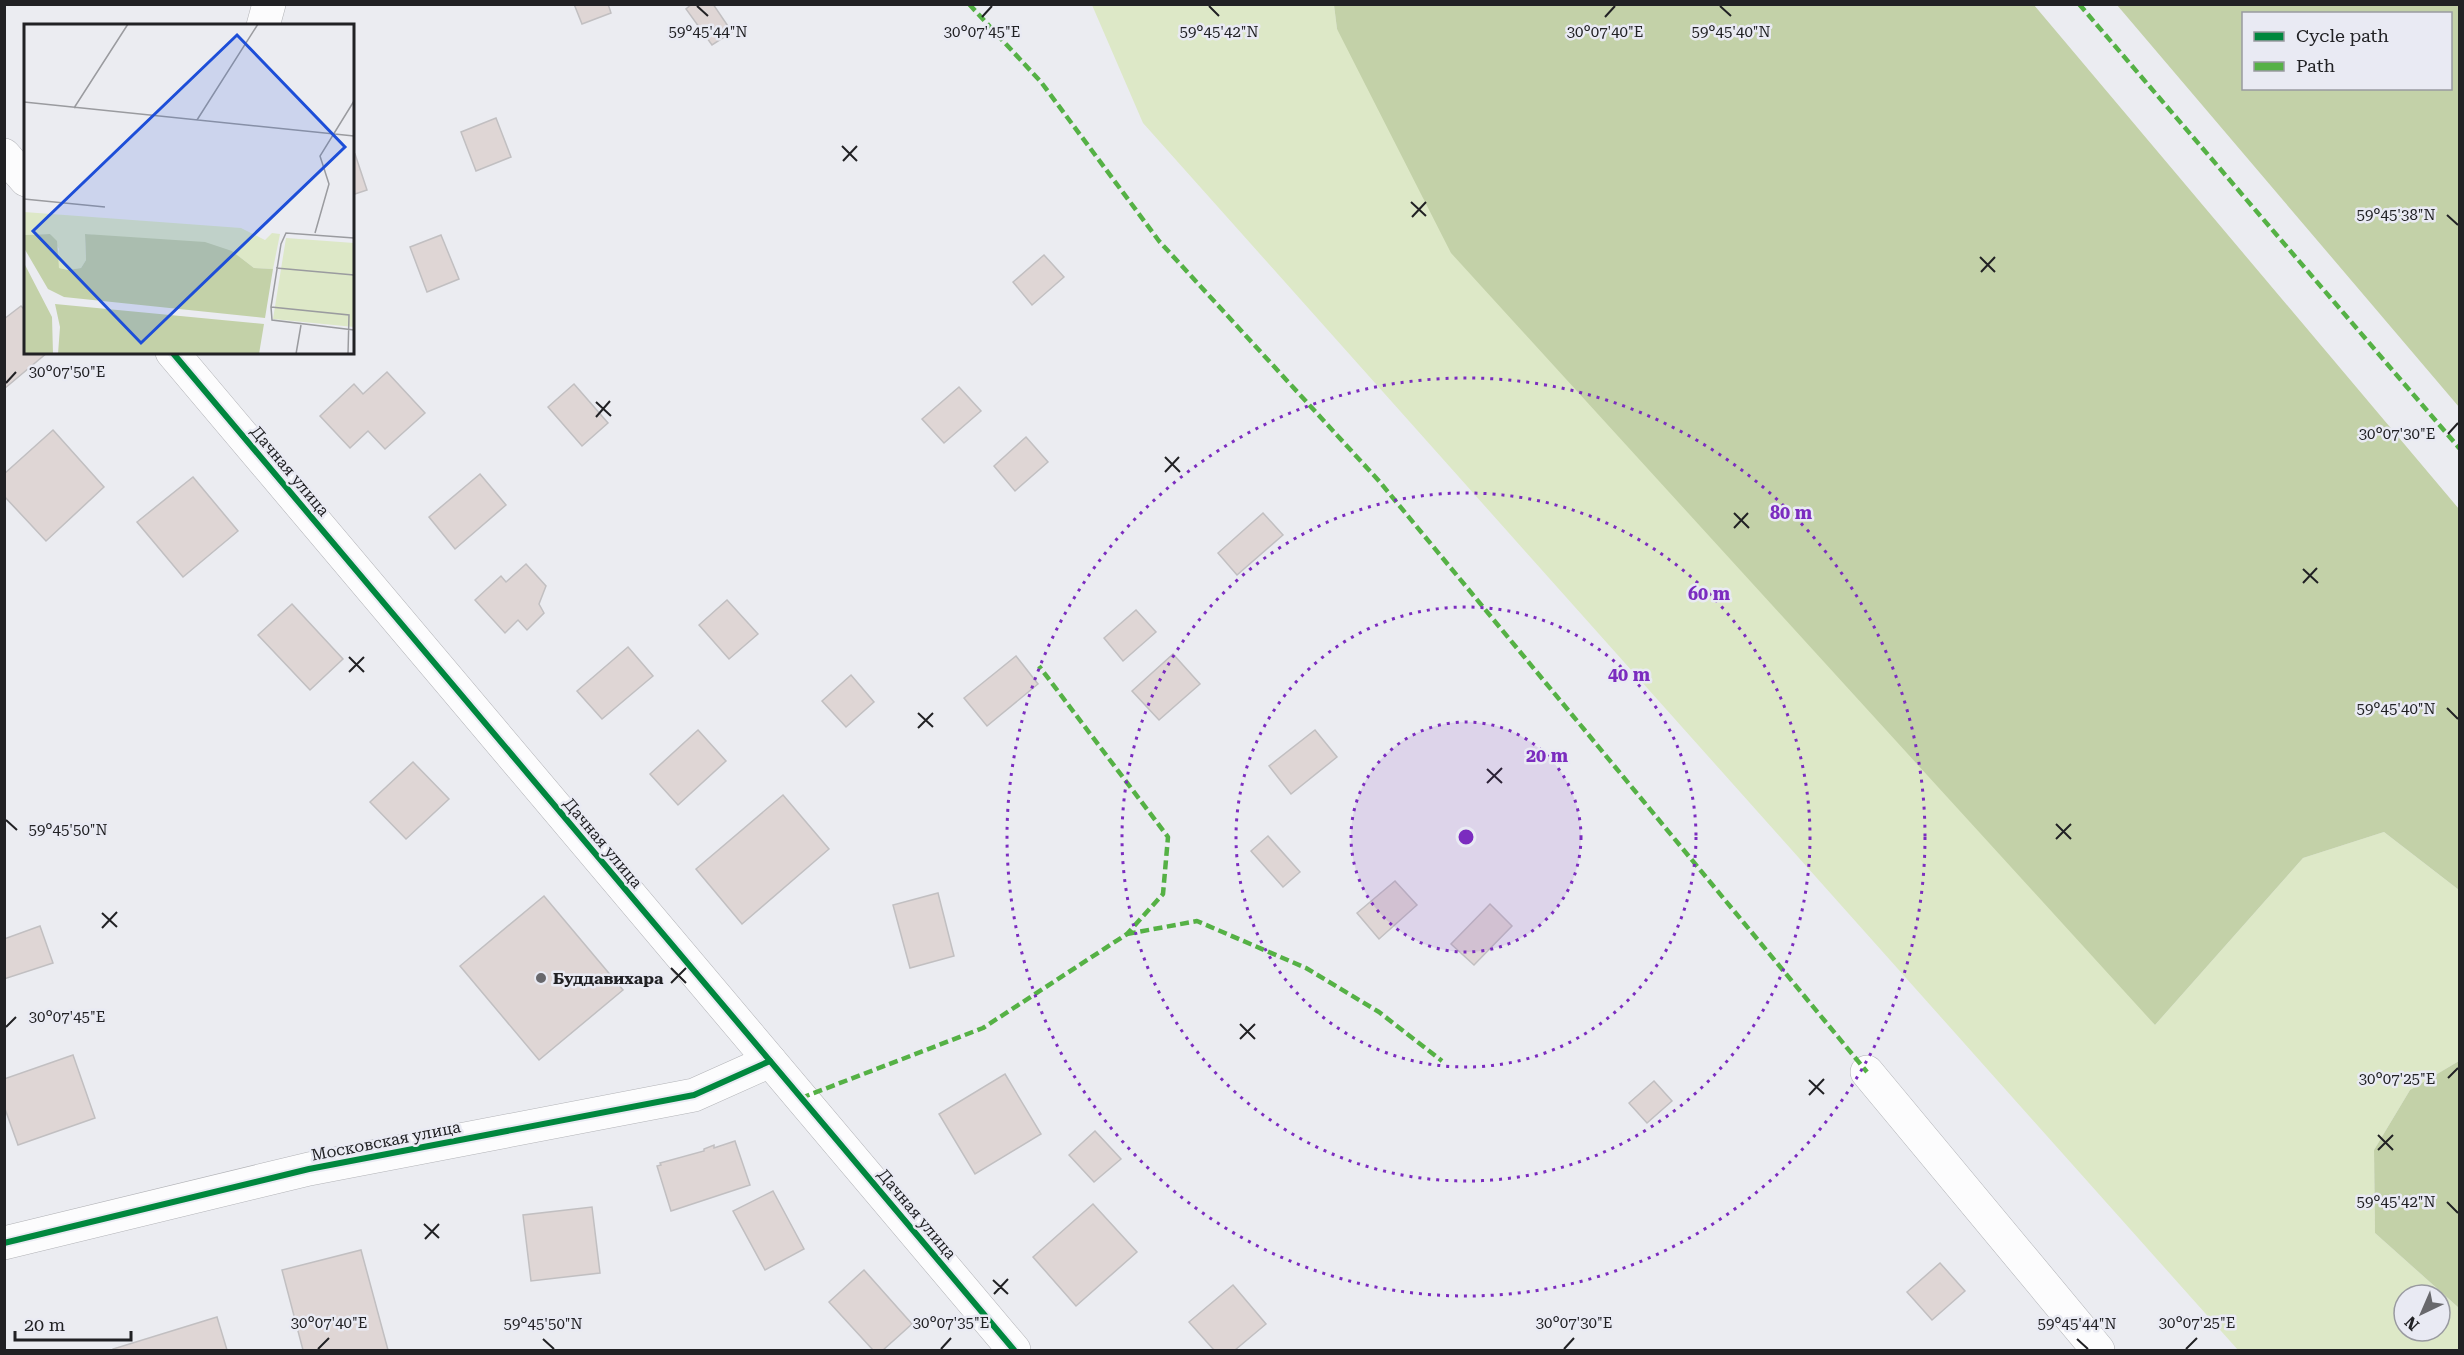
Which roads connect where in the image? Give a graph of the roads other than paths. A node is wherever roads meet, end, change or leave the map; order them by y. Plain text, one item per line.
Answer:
1 (269, 4) edge
2 (264, 24) edge
3 (24, 148) edge
4 (4, 154) edge
5 (24, 178) edge
6 (173, 354) edge
7 (770, 1060) junction
8 (1867, 1072) dead end
9 (4, 1243) edge
10 (1014, 1350) edge
11 (2098, 1350) edge

1 - 2 street
3 - 4 street
4 - 5 street
6 - 7 street, Дачная улица
7 - 9 street, Московская улица
7 - 10 street, Дачная улица
8 - 11 street

